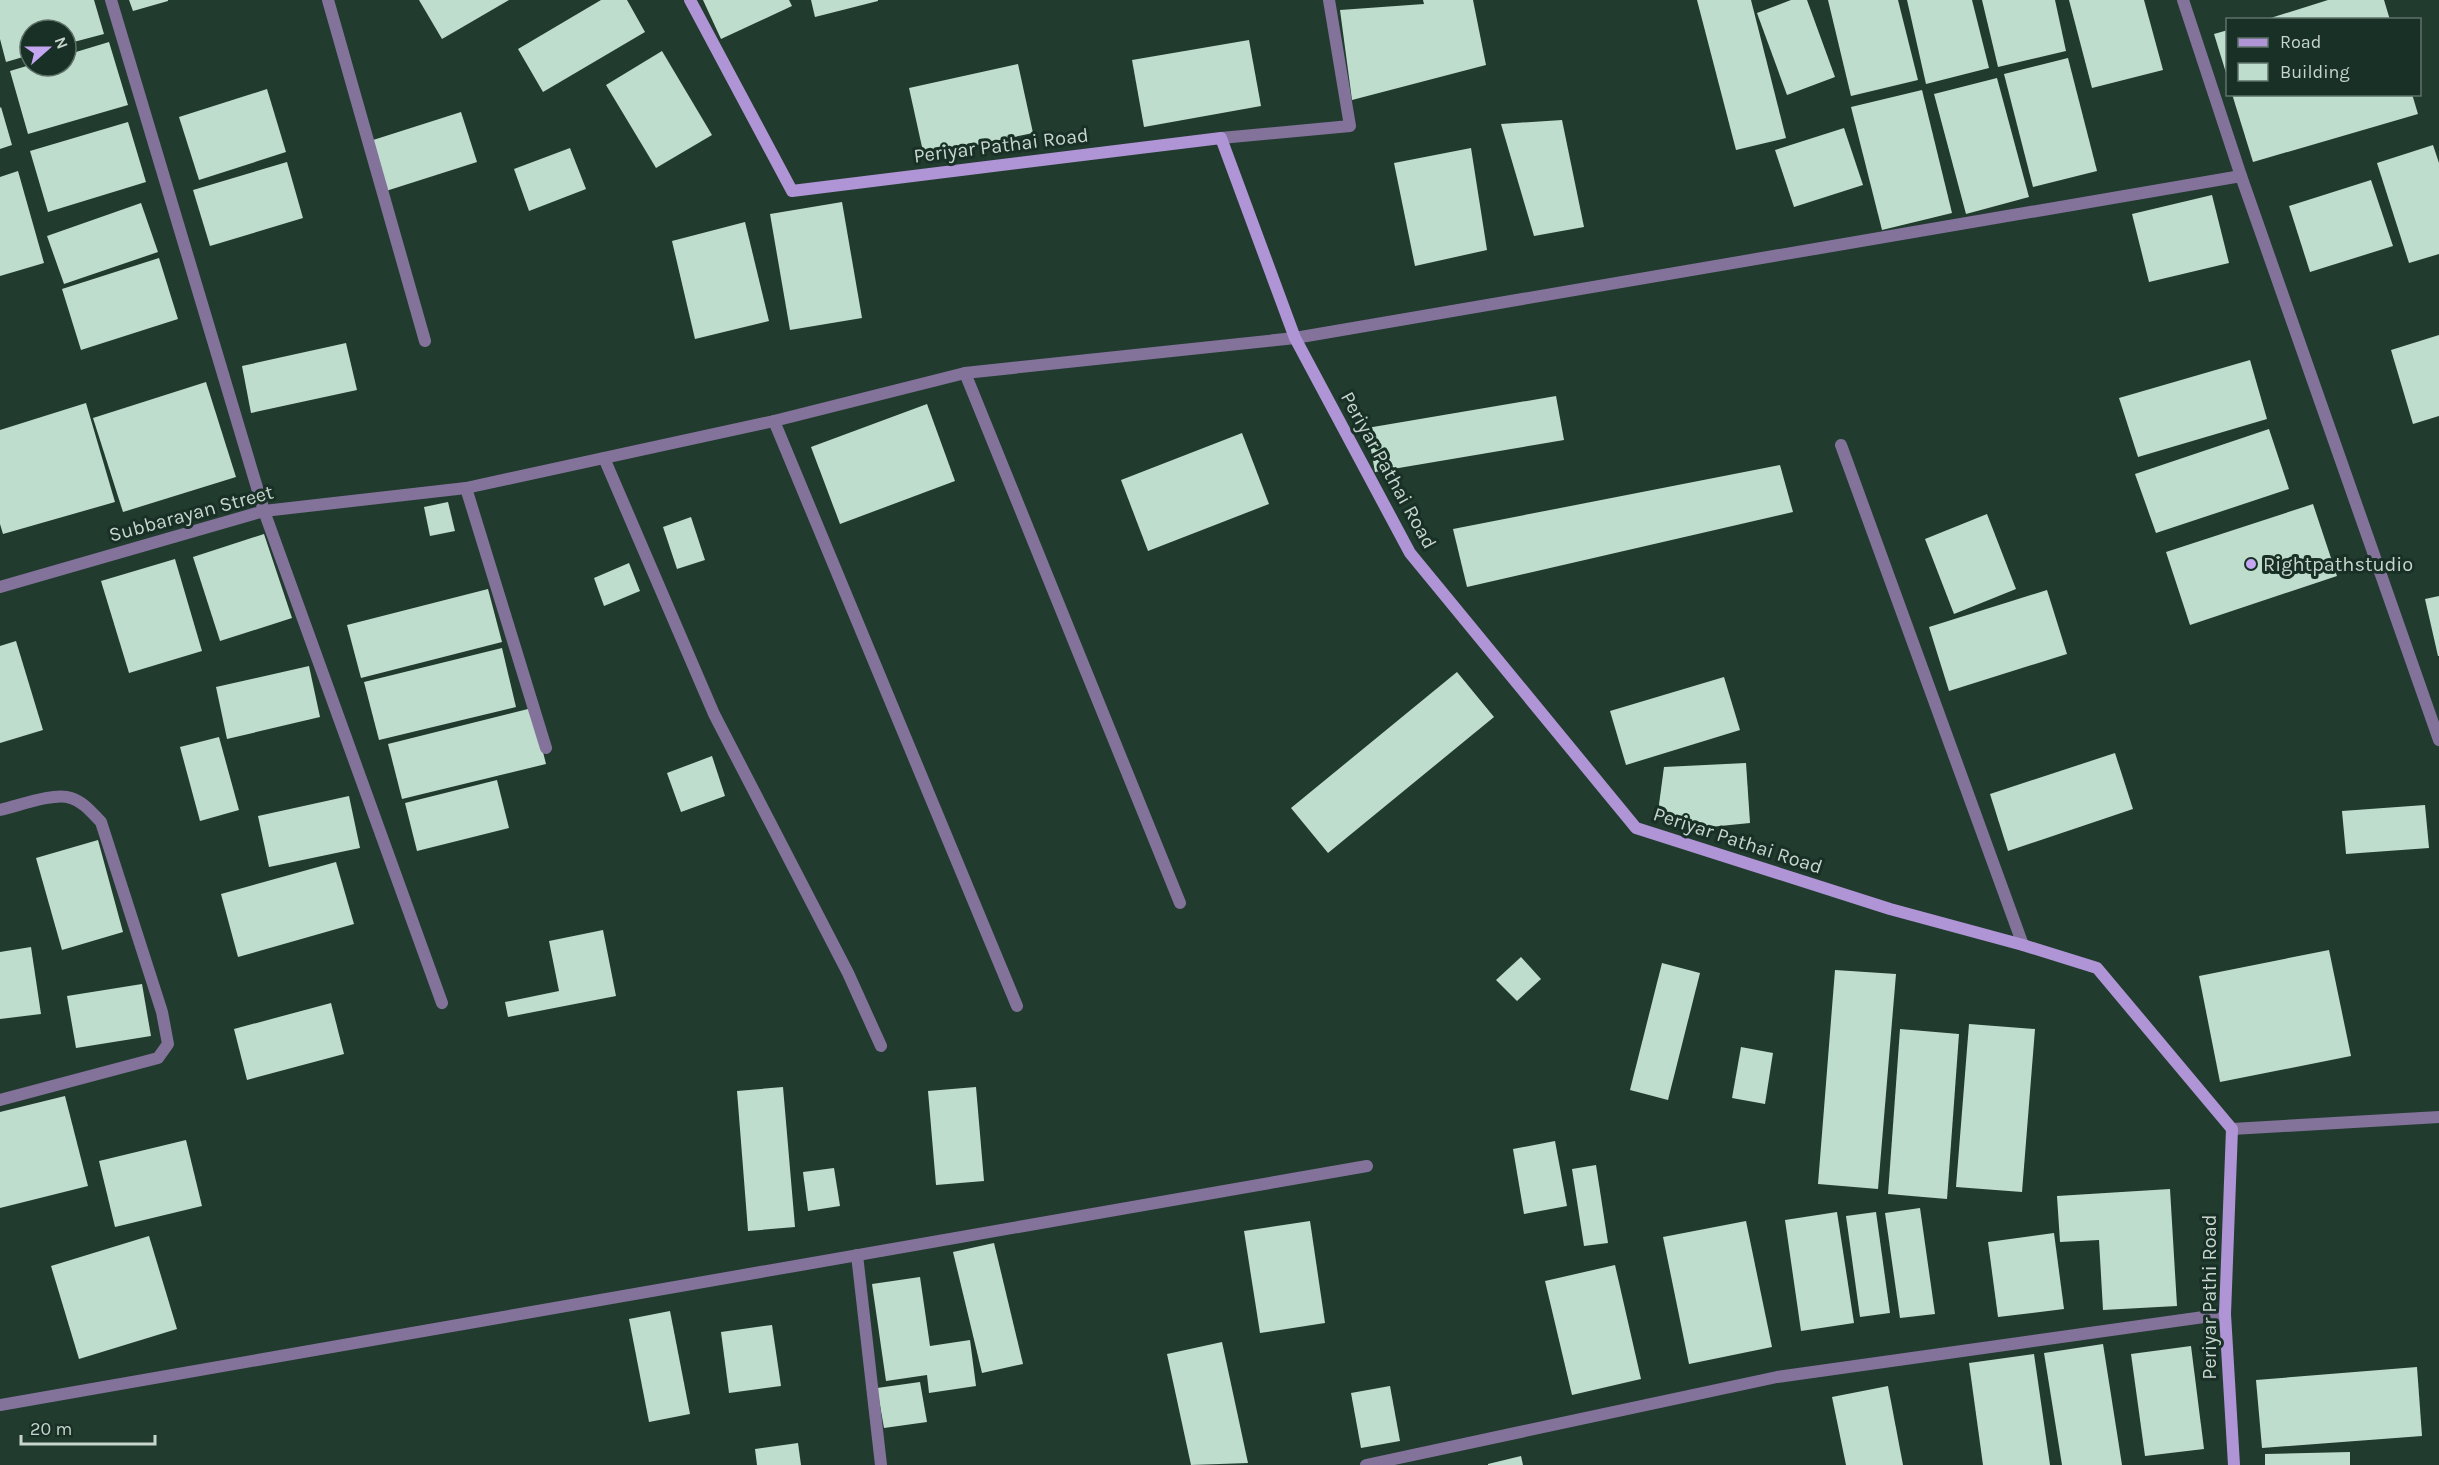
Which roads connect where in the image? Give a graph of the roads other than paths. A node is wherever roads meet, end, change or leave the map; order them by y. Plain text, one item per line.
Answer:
1 (111, 0) edge
2 (328, 0) edge
3 (690, 0) edge
4 (1329, 0) edge
5 (2183, 0) edge
6 (1221, 138) junction
7 (2241, 176) junction
8 (1295, 338) junction
9 (425, 341) dead end
10 (965, 373) junction
11 (774, 422) junction
12 (1841, 445) dead end
13 (604, 458) junction
14 (466, 489) junction
15 (264, 511) junction
16 (0, 587) edge
17 (2439, 740) edge
18 (546, 748) dead end
19 (0, 810) edge
20 (1180, 903) dead end
21 (2023, 945) junction
22 (442, 1003) dead end
23 (1017, 1006) dead end
24 (881, 1046) dead end
25 (0, 1100) edge
26 (2439, 1117) edge
27 (2232, 1129) junction
28 (1366, 1166) dead end
29 (857, 1255) junction
30 (2225, 1314) junction
31 (0, 1405) edge
32 (881, 1465) edge
33 (1366, 1465) edge
34 (2234, 1465) edge

1 - 15 street
2 - 9 street
3 - 6 street, Periyar Pathai Road
4 - 6 street
5 - 7 street
6 - 8 street, Periyar Pathai Road
7 - 8 street, Subbarayan Street
7 - 17 street
8 - 10 street, Subbarayan Street
8 - 21 street, Periyar Pathai Road
10 - 11 street, Subbarayan Street
10 - 20 street
11 - 13 street, Subbarayan Street
11 - 23 street
12 - 21 street
13 - 14 street, Subbarayan Street
13 - 24 street
14 - 15 street, Subbarayan Street
14 - 18 street
15 - 16 street, Subbarayan Street
15 - 22 street
19 - 25 street
21 - 27 street, Periyar Pathai Road
26 - 27 street
27 - 30 street, Periyar Pathi Road
28 - 29 street
29 - 31 street
29 - 32 street
30 - 33 street
30 - 34 street, Periyar Pathi Road

